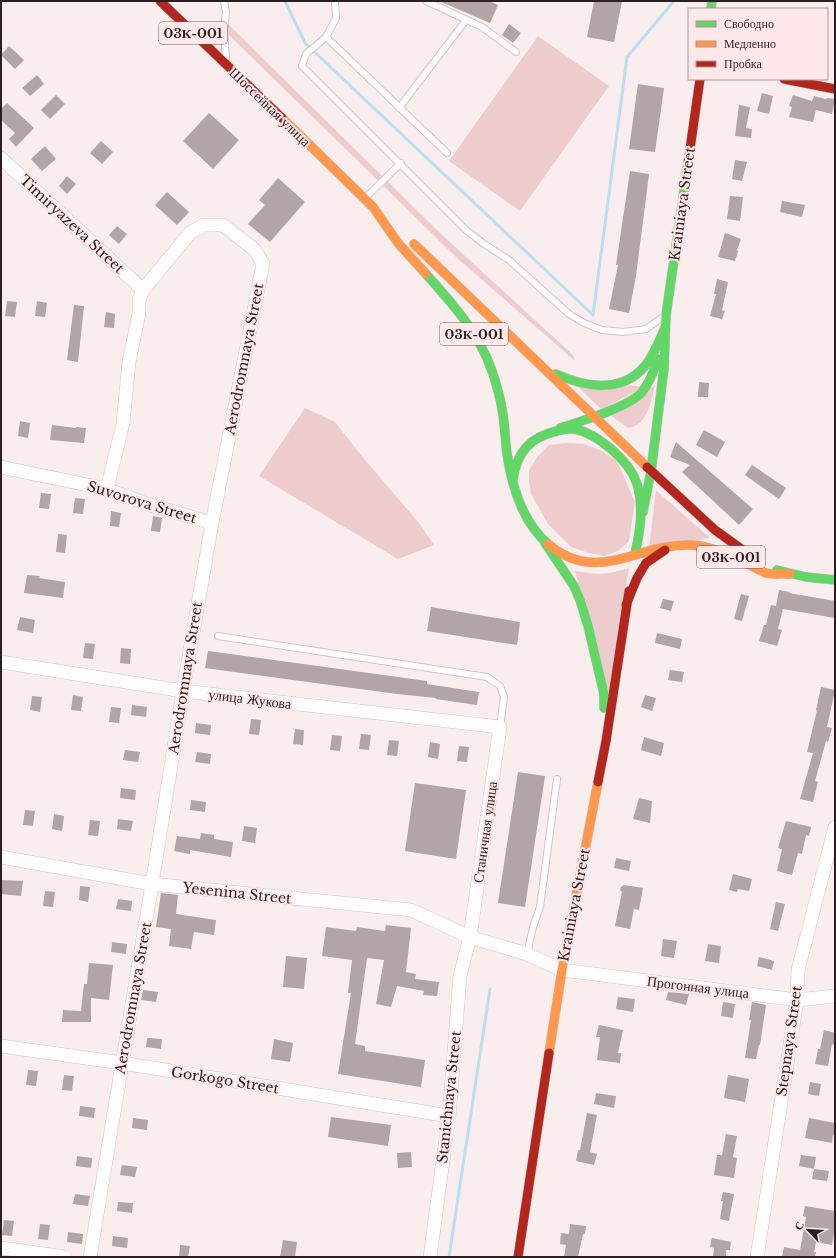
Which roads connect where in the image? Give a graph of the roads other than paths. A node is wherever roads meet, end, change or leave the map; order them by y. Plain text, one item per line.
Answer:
1 (160, 1) edge
2 (224, 1) edge
3 (335, 1) edge
4 (426, 1) edge
5 (466, 20) junction
6 (326, 37) junction
7 (516, 52) dead end
8 (226, 65) junction
9 (700, 80) edge
10 (789, 80) edge
11 (835, 89) edge
12 (399, 108) junction
13 (447, 153) dead end
14 (1, 158) edge
15 (401, 164) junction
16 (365, 199) junction
17 (379, 214) junction
18 (143, 290) junction
19 (666, 315) junction
20 (665, 328) junction
21 (546, 369) junction
22 (595, 417) junction
23 (544, 433) junction
24 (600, 441) junction
25 (630, 451) junction
26 (1, 467) edge
27 (651, 471) junction
28 (512, 481) junction
29 (107, 489) junction
30 (212, 523) junction
31 (640, 533) junction
32 (543, 540) junction
33 (670, 547) junction
34 (634, 562) junction
35 (790, 574) junction
36 (835, 580) edge
37 (626, 605) junction
38 (218, 636) dead end
39 (1, 662) edge
40 (183, 691) junction
41 (500, 727) junction
42 (606, 741) junction
43 (557, 779) dead end
44 (835, 827) edge
45 (1, 857) edge
46 (152, 884) junction
47 (470, 937) junction
48 (527, 954) junction
49 (562, 970) junction
50 (835, 996) edge
51 (797, 1000) junction
52 (1, 1046) edge
53 (122, 1063) junction
54 (448, 1116) junction
55 (1, 1248) edge
56 (65, 1257) edge
57 (90, 1257) edge
58 (430, 1257) edge
59 (518, 1257) edge
60 (757, 1257) edge

1 - 8 main road, Шоссейная улица / 03К-001
2 - 8 lane
3 - 6 lane
4 - 5 lane
5 - 7 lane
5 - 12 lane
6 - 12 lane
6 - 15 lane
8 - 16 main road, Шоссейная улица / 03К-001
9 - 19 main road, Krainiaya Street
10 - 11 main road
12 - 13 lane
14 - 18 street, Timiryazeva Street
15 - 16 lane
15 - 19 lane
16 - 17 main road, Шоссейная улица / 03К-001
17 - 21 main road, 03К-001
17 - 28 main road, 03К-001
18 - 29 street
18 - 30 street, Aerodromnaya Street
19 - 20 main road, Krainiaya Street
20 - 21 main road, 03К-001
20 - 22 main road, 03К-001
20 - 27 main road, 03К-001
21 - 22 main road, 03К-001
22 - 23 main road, 03К-001
22 - 25 main road, 03К-001
23 - 24 main road
23 - 28 main road, 03К-001
24 - 25 main road
24 - 31 main road
25 - 27 main road, 03К-001
26 - 29 street, Suvorova Street
27 - 31 main road, 03К-001
27 - 35 main road, 03К-001
28 - 32 main road, 03К-001
29 - 30 street, Suvorova Street
30 - 40 street, Aerodromnaya Street
31 - 34 main road, 03К-001
32 - 34 main road, 03К-001
32 - 42 main road, 03К-001
33 - 34 main road, 03К-001
33 - 35 main road, 03К-001
33 - 37 main road, 03К-001
34 - 37 main road, Krainiaya Street / 03К-001
35 - 36 main road, 03К-001
37 - 42 main road, Krainiaya Street / 03К-001
38 - 41 lane
39 - 40 street, улица Жукова
40 - 41 street, улица Жукова
40 - 46 street, Aerodromnaya Street
41 - 47 street, Станичная улица
42 - 49 main road, Krainiaya Street
43 - 48 lane
44 - 51 street, Stepnaya Street
45 - 46 street, Yesenina Street
46 - 47 street, Yesenina Street
46 - 53 street, Aerodromnaya Street
47 - 48 street, Yesenina Street
47 - 54 street, Stanichnaya Street
48 - 49 street, Прогонная улица
49 - 51 street, Прогонная улица
49 - 59 main road, Krainiaya Street
50 - 51 street, Прогонная улица
51 - 60 street, Stepnaya Street
52 - 53 street, Gorkogo Street
53 - 54 street, Gorkogo Street
53 - 57 street, Aerodromnaya Street
54 - 58 street, Stanichnaya Street
55 - 56 street

